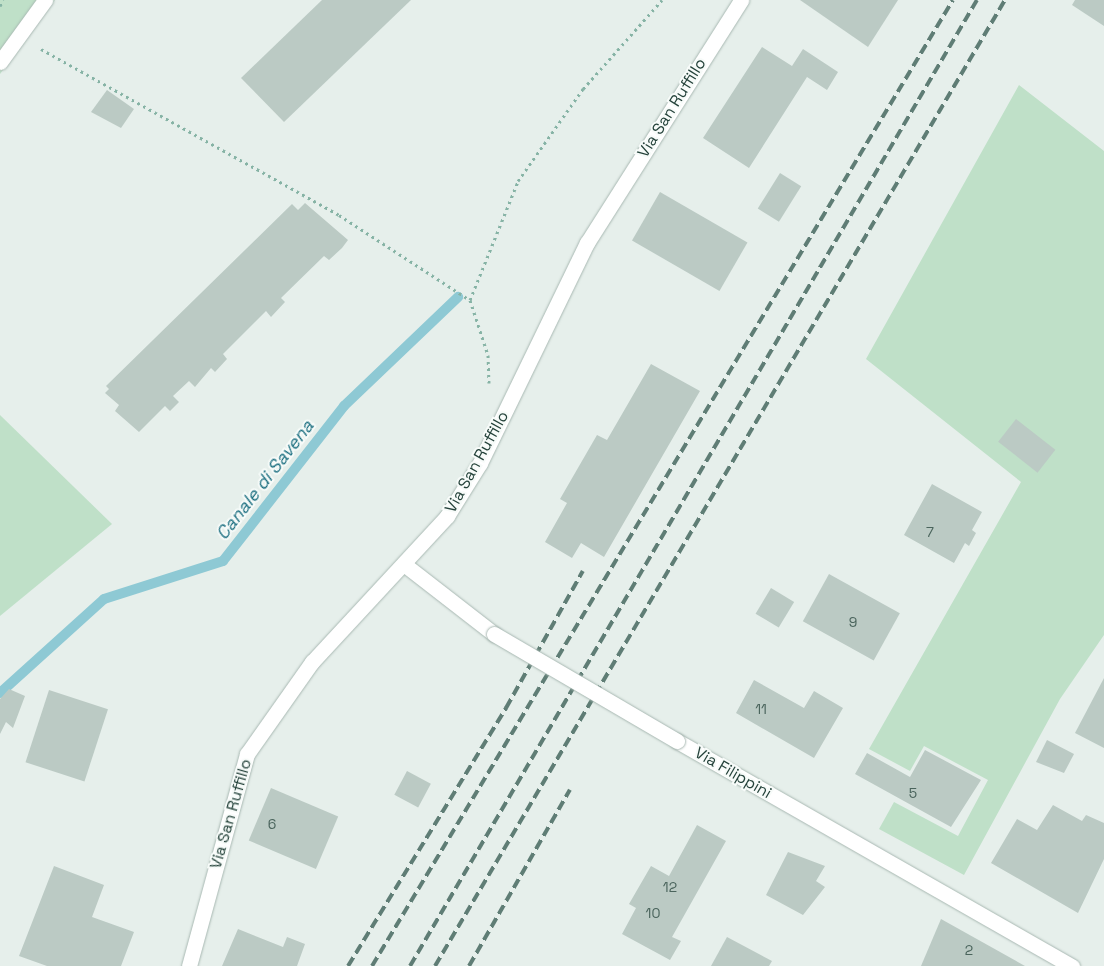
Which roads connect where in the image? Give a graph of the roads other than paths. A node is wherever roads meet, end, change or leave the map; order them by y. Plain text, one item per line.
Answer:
1 (45, 0) edge
2 (741, 0) edge
3 (0, 62) edge
4 (405, 565) junction
5 (189, 966) edge
6 (1072, 966) edge

1 - 3 street
2 - 4 street, Via San Ruffillo
4 - 5 street, Via San Ruffillo
4 - 6 street, Via Filippini, bridge

